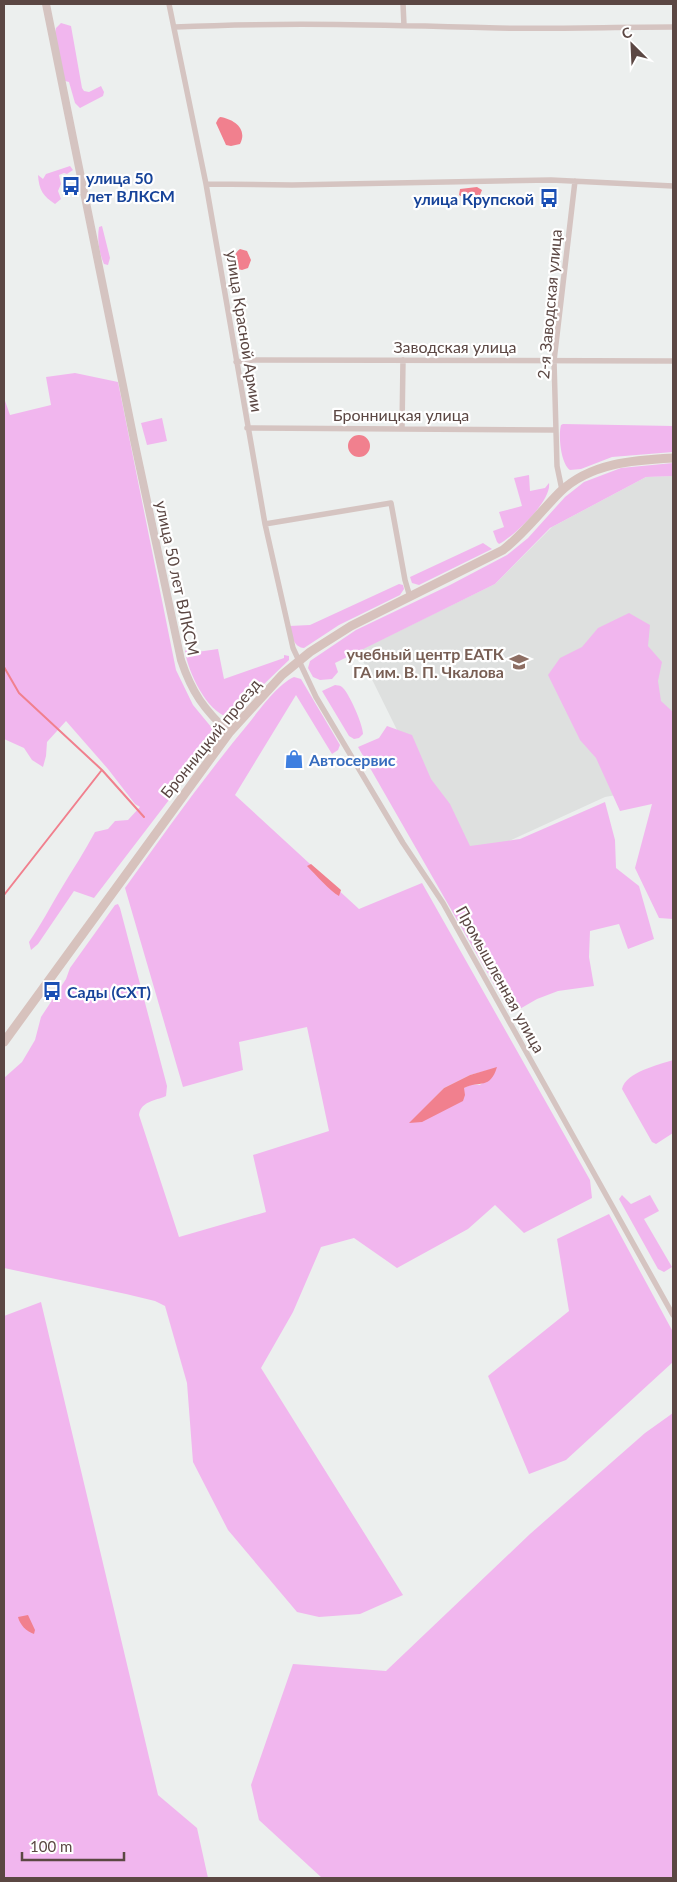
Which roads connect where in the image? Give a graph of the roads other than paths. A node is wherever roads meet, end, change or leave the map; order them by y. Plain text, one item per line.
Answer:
1 (46, 4) edge
2 (169, 4) edge
3 (403, 4) edge
4 (404, 25) junction
5 (175, 27) junction
6 (673, 27) edge
7 (575, 181) junction
8 (206, 184) junction
9 (673, 186) edge
10 (403, 360) junction
11 (554, 361) junction
12 (673, 361) edge
13 (236, 362) junction
14 (247, 428) junction
15 (402, 428) junction
16 (555, 430) junction
17 (673, 458) edge
18 (562, 490) junction
19 (264, 524) junction
20 (410, 597) junction
21 (299, 661) junction
22 (229, 733) junction
23 (4, 1042) edge
24 (673, 1315) edge

1 - 22 street, улица 50 лет ВЛКСМ
2 - 5 street, улица Красной Армии
3 - 4 street
4 - 5 street
4 - 6 street
5 - 8 street, улица Красной Армии
7 - 8 street
7 - 9 street
7 - 11 street, 2-я Заводская улица
8 - 13 street, улица Красной Армии
10 - 11 street, Заводская улица
10 - 13 street, Заводская улица
10 - 15 street
11 - 12 street, Заводская улица
11 - 16 street, 2-я Заводская улица
13 - 14 street, улица Красной Армии
14 - 15 street, Бронницкая улица
14 - 19 street, улица Красной Армии
15 - 16 street, Бронницкая улица
16 - 18 street, 2-я Заводская улица
17 - 18 main road
18 - 20 main road, Бронницкий проезд
19 - 20 street
19 - 21 street, улица Красной Армии
20 - 21 main road, Бронницкий проезд
21 - 22 main road, Бронницкий проезд
21 - 24 street, Промышленная улица
22 - 23 main road, Бронницкий проезд

